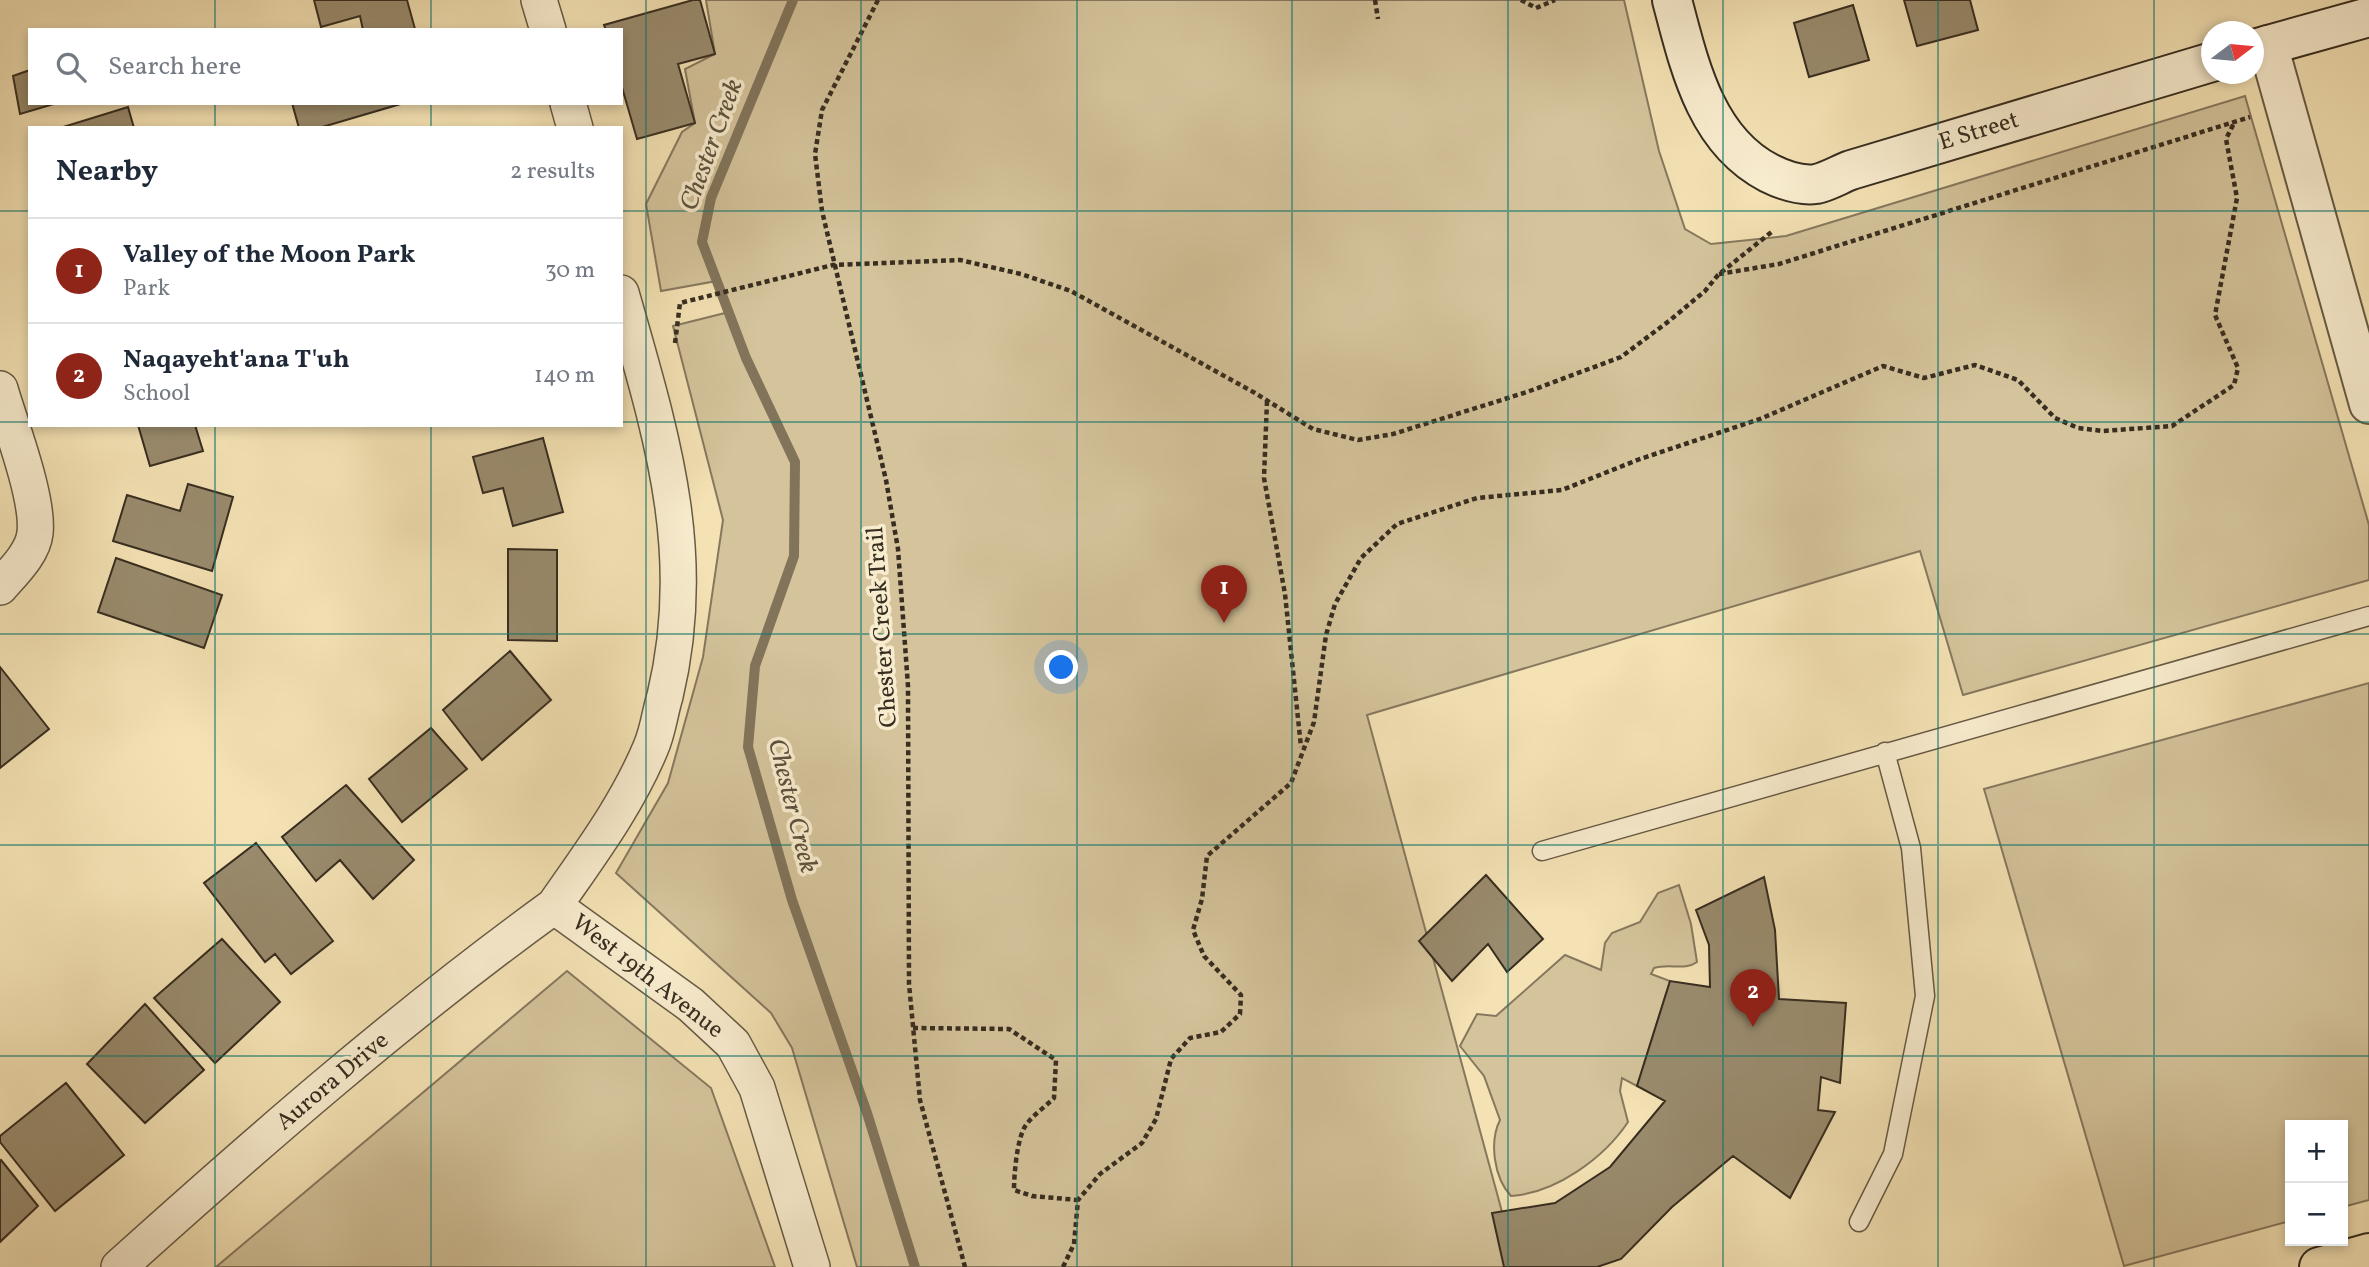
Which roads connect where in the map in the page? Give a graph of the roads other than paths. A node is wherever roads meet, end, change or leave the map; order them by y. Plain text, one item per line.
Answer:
1 (539, 0) edge
2 (1672, 0) edge
3 (2369, 17) edge
4 (547, 28) edge
5 (2264, 46) edge
6 (2264, 54) edge
7 (2201, 65) edge
8 (569, 105) edge
9 (574, 126) edge
10 (623, 300) edge
11 (0, 390) edge
12 (2369, 404) edge
13 (0, 587) edge
14 (2369, 616) edge
15 (1885, 751) junction
16 (1542, 851) dead end
17 (554, 906) junction
18 (1859, 1222) dead end
19 (2369, 1253) edge
20 (119, 1267) edge
21 (811, 1267) edge
22 (2319, 1267) edge

1 - 4 street
2 - 7 main road, E Street
3 - 5 main road
6 - 12 main road
8 - 9 street
10 - 17 street, West 19th Avenue
11 - 13 street
14 - 15 lane
15 - 16 lane
15 - 18 lane
17 - 20 street, Aurora Drive
17 - 21 street, West 19th Avenue
19 - 22 main road

